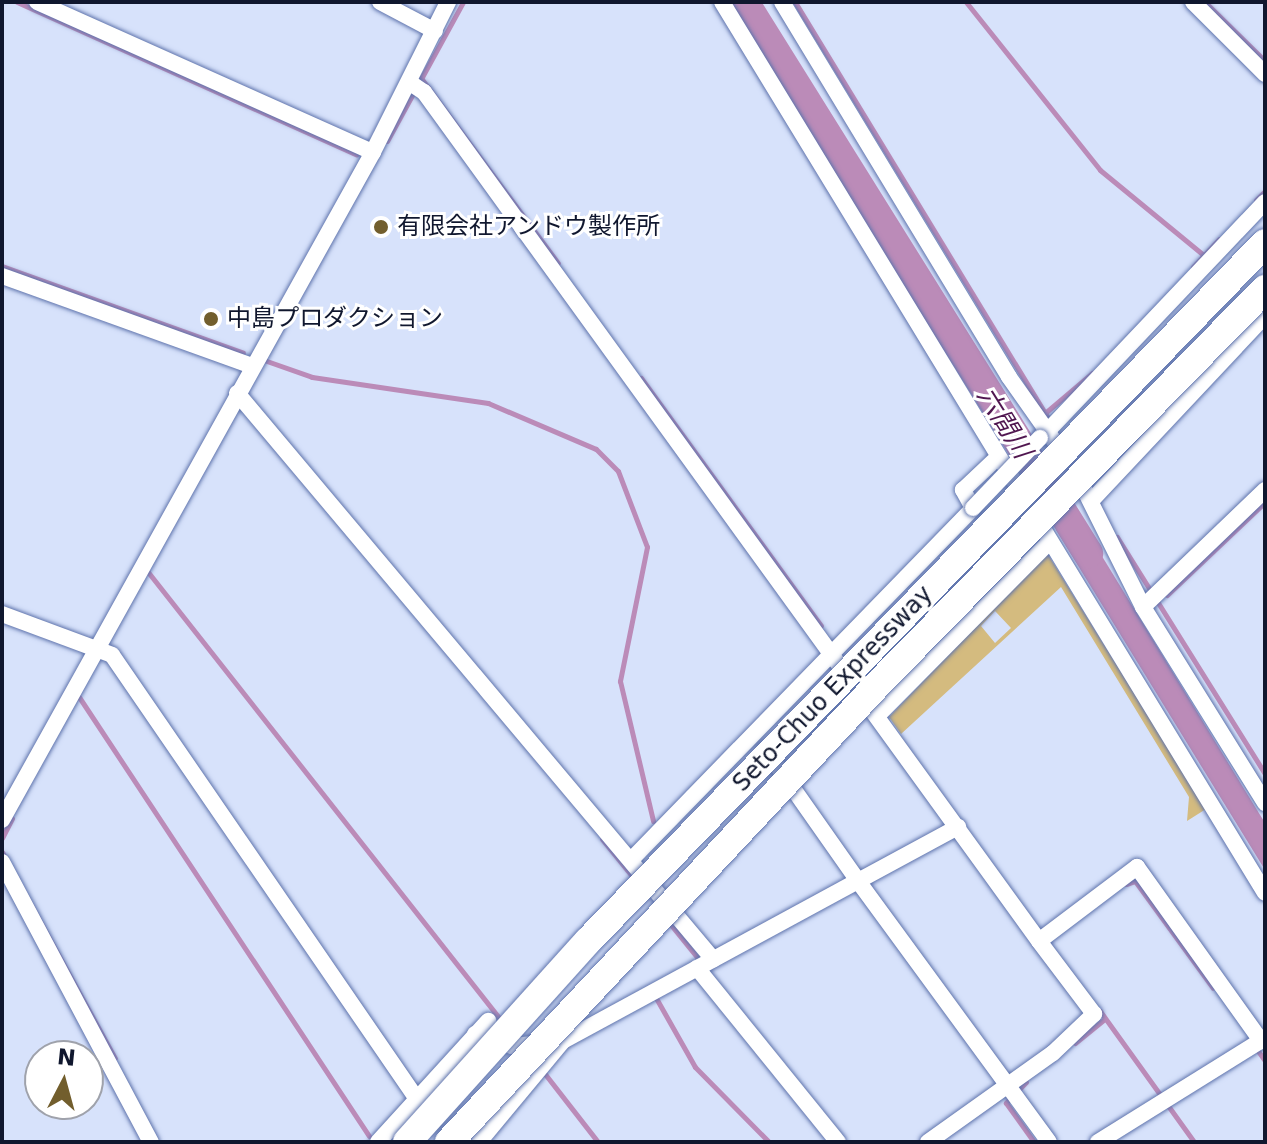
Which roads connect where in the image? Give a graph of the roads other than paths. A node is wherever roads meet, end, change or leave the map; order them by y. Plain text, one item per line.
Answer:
1 (37, 2) edge
2 (380, 2) edge
3 (448, 2) edge
4 (722, 2) edge
5 (782, 2) edge
6 (1193, 2) edge
7 (435, 31) junction
8 (1265, 74) edge
9 (414, 85) junction
10 (373, 152) junction
11 (1265, 202) edge
12 (1265, 243) edge
13 (2, 276) edge
14 (1265, 289) edge
15 (1265, 316) edge
16 (252, 366) junction
17 (242, 396) junction
18 (1044, 434) junction
19 (997, 458) junction
20 (1265, 490) edge
21 (1092, 500) junction
22 (973, 508) junction
23 (1049, 542) junction
24 (1150, 600) junction
25 (2, 614) edge
26 (103, 650) junction
27 (832, 652) junction
28 (878, 715) junction
29 (754, 732) junction
30 (1265, 803) edge
31 (2, 820) edge
32 (958, 827) junction
33 (631, 860) junction
34 (2, 862) edge
35 (858, 881) junction
36 (1265, 893) edge
37 (1043, 939) junction
38 (704, 964) junction
39 (488, 1021) dead end
40 (475, 1034) junction
41 (563, 1041) junction
42 (1259, 1042) edge
43 (1011, 1091) junction
44 (416, 1099) junction
45 (151, 1142) edge
46 (378, 1142) edge
47 (407, 1142) edge
48 (448, 1142) edge
49 (479, 1142) edge
50 (838, 1142) edge
51 (928, 1142) edge
52 (1049, 1142) edge
53 (1098, 1142) edge

1 - 10 street
2 - 7 street
3 - 7 street
4 - 19 street
5 - 18 street
6 - 8 street
7 - 9 street
9 - 10 street
9 - 27 street
10 - 16 street
11 - 18 street
12 - 47 highway, Seto-Chuo Expressway, bridge
13 - 16 street
14 - 48 highway, Seto-Chuo Expressway, bridge
15 - 21 street
16 - 17 street
17 - 26 street
17 - 33 street
18 - 21 street
18 - 22 street, bridge
19 - 22 street
19 - 23 street
20 - 24 street
21 - 24 street
22 - 27 street
23 - 28 street
23 - 36 street
24 - 30 street
25 - 26 street
26 - 31 street
26 - 44 street
27 - 28 street
27 - 29 street
28 - 32 street
29 - 33 street
29 - 35 street
32 - 35 street
32 - 37 street
33 - 38 street
34 - 45 street
35 - 38 street
35 - 43 street
37 - 42 street
37 - 43 street
38 - 41 street
38 - 50 street
39 - 40 street
40 - 41 street
40 - 44 street
41 - 49 street
42 - 53 street
43 - 51 street
43 - 52 street
44 - 46 street
44 - 48 street

